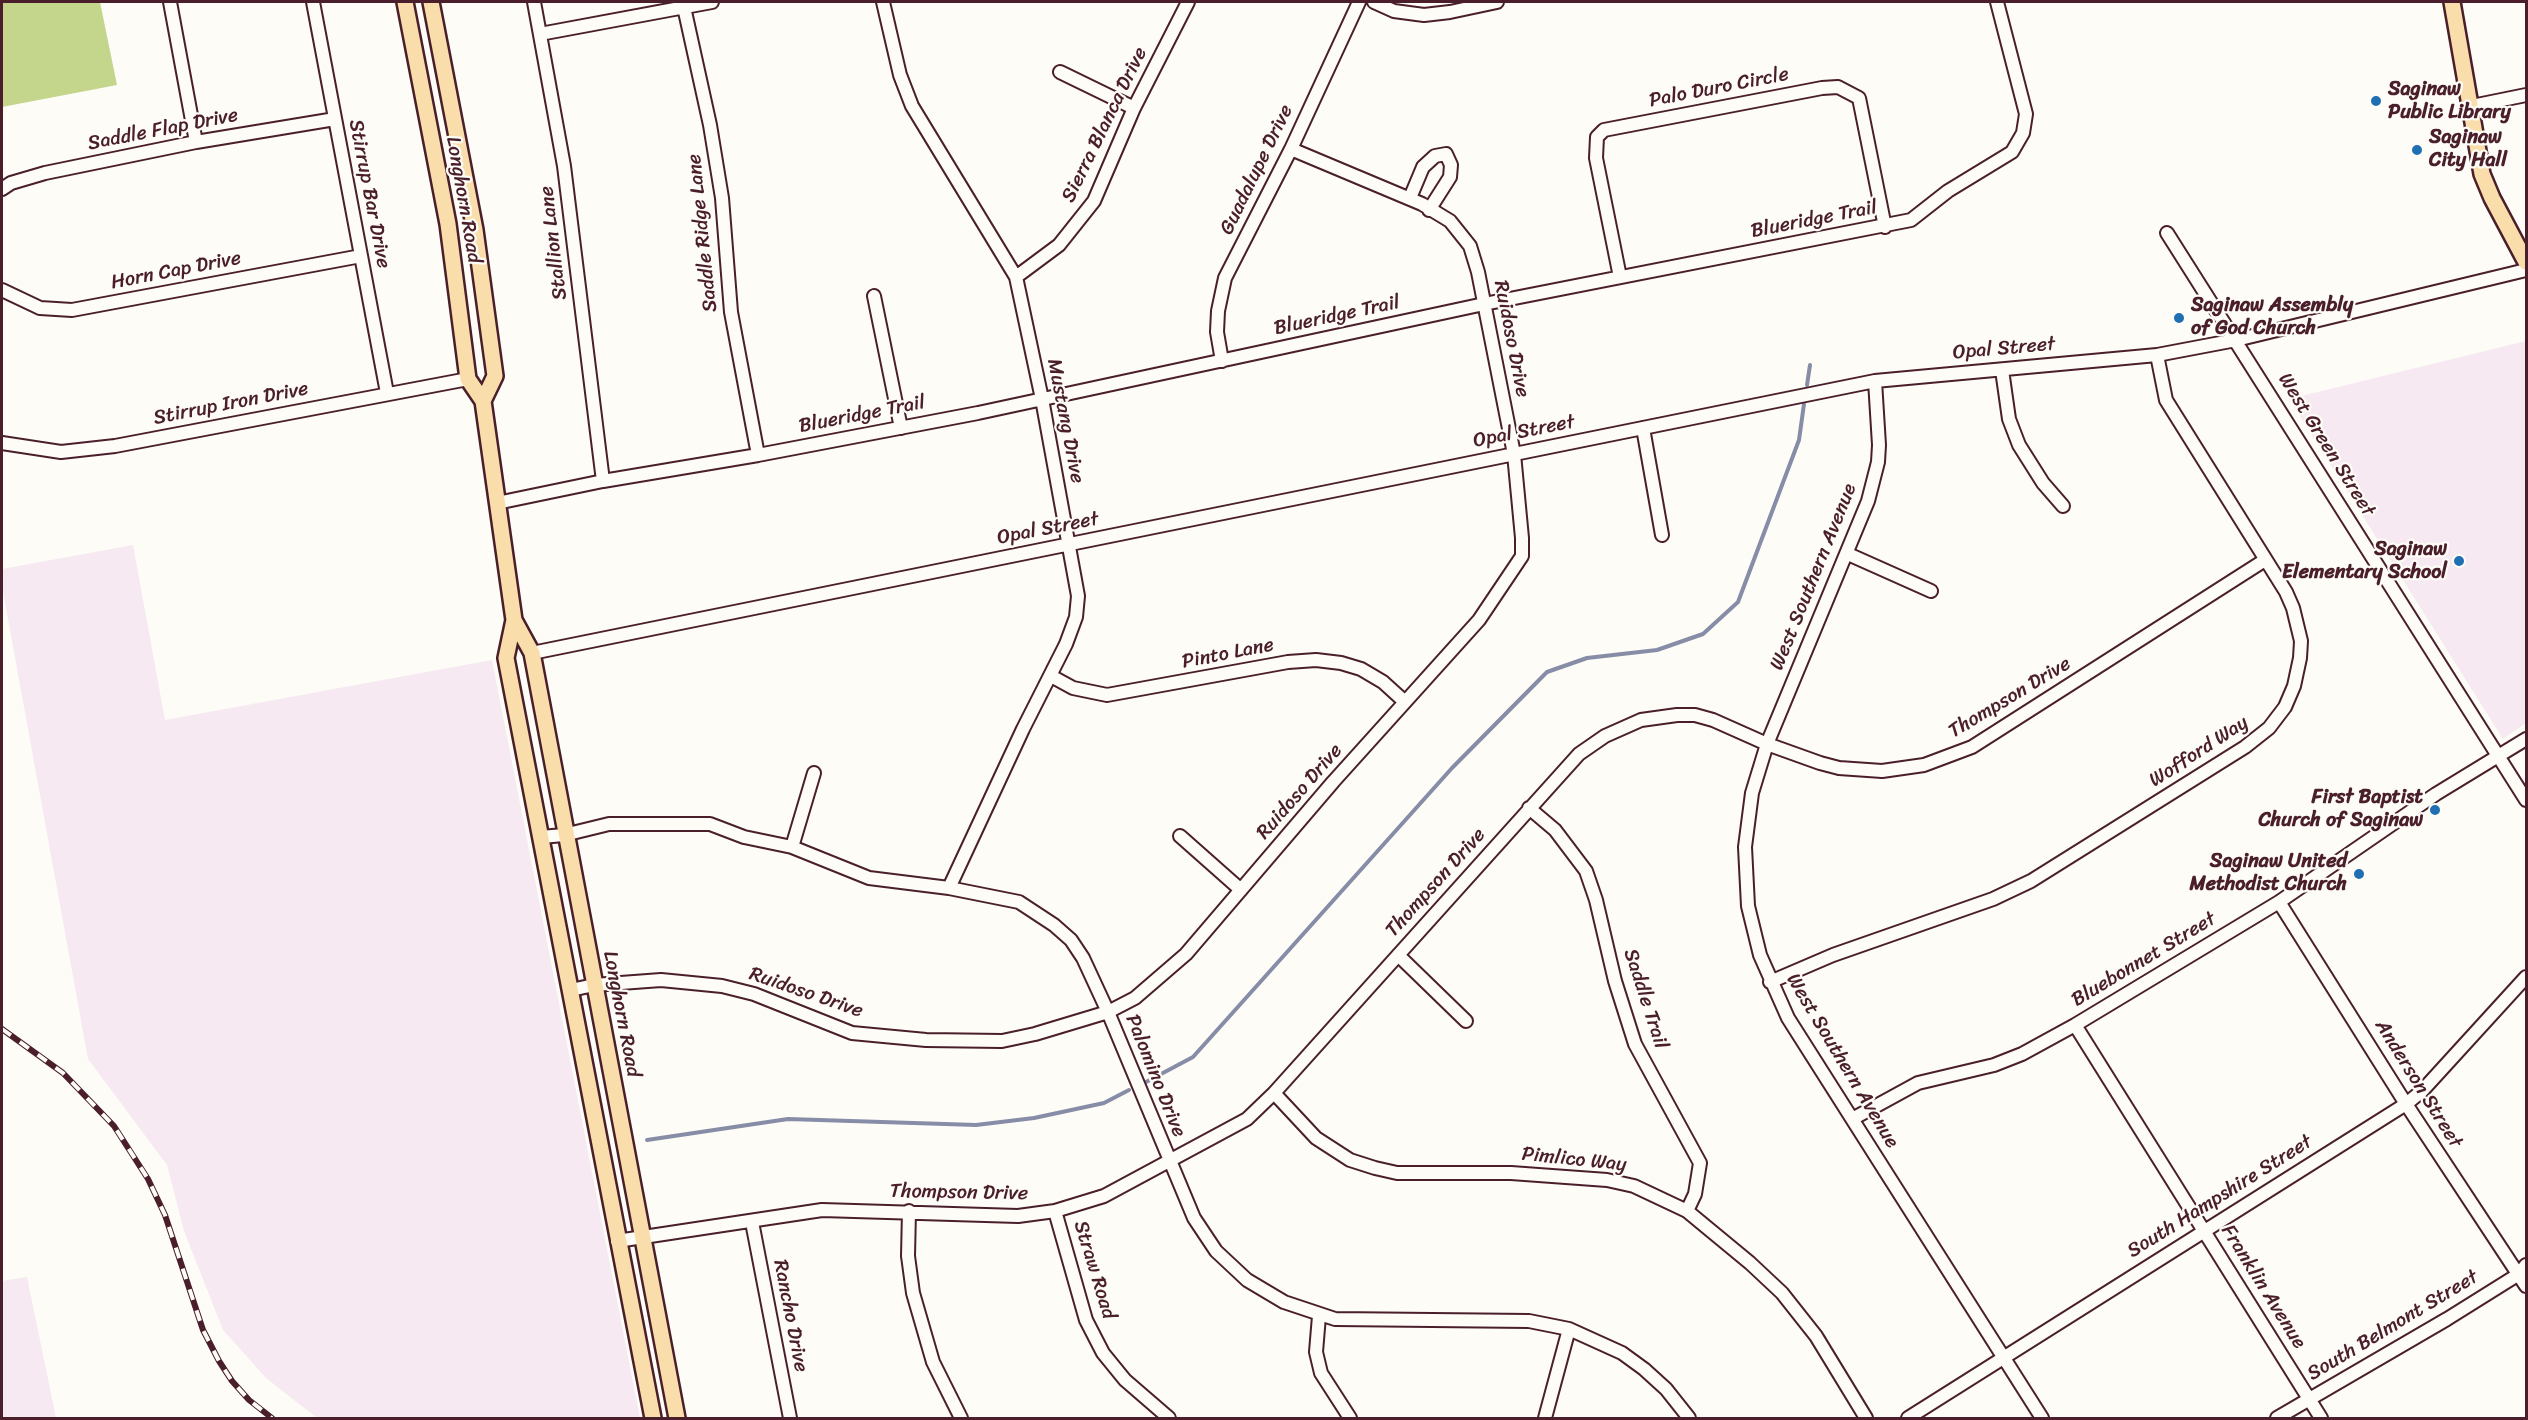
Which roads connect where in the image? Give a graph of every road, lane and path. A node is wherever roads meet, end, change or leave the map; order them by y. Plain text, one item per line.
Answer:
1 (170, 2) edge
2 (314, 2) edge
3 (405, 2) edge
4 (431, 2) edge
5 (534, 2) edge
6 (711, 2) edge
7 (883, 2) edge
8 (1188, 2) edge
9 (1359, 2) edge
10 (1374, 2) edge
11 (1497, 2) edge
12 (1997, 2) edge
13 (2452, 2) edge
14 (684, 7) junction
15 (540, 34) junction
16 (1060, 72) dead end
17 (2526, 95) edge
18 (2472, 106) junction
19 (1134, 108) junction
20 (335, 119) junction
21 (196, 142) junction
22 (1291, 149) junction
23 (2, 189) edge
24 (1410, 198) junction
25 (1430, 210) junction
26 (1885, 227) junction
27 (2167, 233) dead end
28 (361, 256) junction
29 (2526, 262) edge
30 (2526, 270) edge
31 (1016, 277) junction
32 (1620, 277) junction
33 (2, 290) edge
34 (874, 296) dead end
35 (1484, 304) junction
36 (2236, 340) junction
37 (2157, 355) junction
38 (1222, 361) junction
39 (2002, 370) junction
40 (468, 379) junction
41 (1875, 381) junction
42 (387, 393) junction
43 (1042, 399) junction
44 (483, 401) junction
45 (901, 428) junction
46 (1642, 428) junction
47 (2, 443) edge
48 (1514, 454) junction
49 (758, 455) junction
50 (603, 481) junction
51 (497, 503) junction
52 (2063, 506) dead end
53 (1662, 535) dead end
54 (1068, 544) junction
55 (1848, 554) junction
56 (2265, 560) junction
57 (1930, 591) dead end
58 (514, 620) junction
59 (531, 653) junction
60 (1052, 676) junction
61 (1405, 702) junction
62 (2526, 738) edge
63 (1767, 744) junction
64 (2499, 756) junction
65 (814, 773) dead end
66 (2526, 801) edge
67 (1530, 808) junction
68 (564, 835) junction
69 (1180, 836) dead end
70 (541, 837) junction
71 (792, 847) junction
72 (949, 888) junction
73 (1241, 890) junction
74 (2279, 902) junction
75 (1398, 955) junction
76 (2526, 977) edge
77 (1770, 982) junction
78 (594, 985) junction
79 (571, 990) junction
80 (1108, 1012) junction
81 (1466, 1021) dead end
82 (2075, 1025) junction
83 (1274, 1094) junction
84 (2406, 1104) junction
85 (1854, 1118) junction
86 (1169, 1161) junction
87 (909, 1211) junction
88 (1055, 1211) junction
89 (1687, 1211) junction
90 (752, 1222) junction
91 (2204, 1230) junction
92 (642, 1236) junction
93 (617, 1241) junction
94 (2523, 1269) edge
95 (2526, 1286) edge
96 (1319, 1316) junction
97 (1569, 1329) junction
98 (2005, 1356) junction
99 (2309, 1398) junction
100 (653, 1419) edge
101 (677, 1419) edge
102 (790, 1419) edge
103 (961, 1419) edge
104 (1168, 1419) edge
105 (1350, 1419) edge
106 (1545, 1419) edge
107 (1689, 1419) edge
108 (1866, 1419) edge
109 (1908, 1419) edge
110 (2042, 1419) edge
111 (2277, 1419) edge
112 (2321, 1419) edge

1 - 21 street
2 - 20 street, Stirrup Bar Drive
3 - 40 main road, Longhorn Road
4 - 44 main road, Longhorn Road
5 - 15 street, Stallion Lane
6 - 14 street
7 - 31 street, Mustang Drive
8 - 19 street, Sierra Blanca Drive
9 - 22 street, Guadalupe Drive
10 - 11 street
12 - 26 street, Blueridge Trail
13 - 18 main road
14 - 15 street
14 - 49 street, Saddle Ridge Lane
15 - 50 street, Stallion Lane
16 - 19 street
17 - 18 street
18 - 29 main road
19 - 31 street, Sierra Blanca Drive
20 - 21 street, Saddle Flap Drive
20 - 28 street, Stirrup Bar Drive
21 - 23 street, Saddle Flap Drive
22 - 24 street, Ruidoso Drive
22 - 38 street, Guadalupe Drive
24 - 25 street, Ruidoso Drive
24 - 25 street
25 - 35 street, Ruidoso Drive
26 - 32 street, Blueridge Trail
26 - 32 street, Palo Duro Circle
27 - 36 street, West Green Street
28 - 33 street, Horn Cap Drive
28 - 42 street, Stirrup Bar Drive
30 - 36 street, Opal Street
31 - 43 street, Mustang Drive
32 - 35 street, Blueridge Trail
34 - 45 street
35 - 38 street, Blueridge Trail
35 - 48 street, Ruidoso Drive
36 - 37 street, Opal Street
36 - 64 street, West Green Street
37 - 39 street, Opal Street
37 - 56 street, Wofford Way
38 - 43 street, Blueridge Trail
39 - 41 street, Opal Street
39 - 52 street
40 - 42 street, Stirrup Iron Drive
40 - 44 main road, Longhorn Road
41 - 46 street, Opal Street
41 - 55 street, West Southern Avenue
42 - 47 street, Stirrup Iron Drive
43 - 45 street, Blueridge Trail
43 - 54 street, Mustang Drive
44 - 51 main road, Longhorn Road
45 - 49 street, Blueridge Trail
46 - 48 street, Opal Street
46 - 53 street
48 - 54 street, Opal Street
48 - 61 street, Ruidoso Drive
49 - 50 street, Blueridge Trail
50 - 51 street, Blueridge Trail
51 - 58 main road, Longhorn Road
54 - 59 street, Opal Street
54 - 60 street, Mustang Drive
55 - 57 street
55 - 63 street, West Southern Avenue
56 - 63 street, Thompson Drive
56 - 77 street, Wofford Way
58 - 59 main road, Longhorn Road
58 - 70 main road, Longhorn Road
59 - 68 main road, Longhorn Road
60 - 61 street, Pinto Lane
60 - 72 street, Mustang Drive
61 - 73 street, Ruidoso Drive
62 - 64 street, Bluebonnet Street
63 - 67 street, Thompson Drive
63 - 77 street, West Southern Avenue
64 - 66 street, West Green Street
64 - 74 street, Bluebonnet Street
65 - 71 street
67 - 75 street, Thompson Drive
67 - 89 street, Saddle Trail
68 - 70 street, Palomino Drive
68 - 71 street, Palomino Drive
68 - 78 main road, Longhorn Road
69 - 73 street
70 - 79 main road, Longhorn Road
71 - 72 street, Palomino Drive
72 - 80 street, Palomino Drive
73 - 80 street, Ruidoso Drive
74 - 82 street, Bluebonnet Street
74 - 84 street, Anderson Street
75 - 81 street
75 - 83 street, Thompson Drive
76 - 84 street, South Hampshire Street
77 - 85 street, West Southern Avenue
78 - 79 street, Ruidoso Drive
78 - 80 street, Ruidoso Drive
78 - 92 main road, Longhorn Road
79 - 93 main road, Longhorn Road
80 - 86 street, Palomino Drive
82 - 85 street, Bluebonnet Street
82 - 91 street, Franklin Avenue
83 - 86 street, Thompson Drive
83 - 89 street, Pimlico Way
84 - 91 street, South Hampshire Street
84 - 94 street, Anderson Street
85 - 98 street, West Southern Avenue
86 - 88 street, Thompson Drive
86 - 96 street, Palomino Drive
87 - 88 street, Thompson Drive
87 - 90 street, Thompson Drive
87 - 103 street
88 - 104 street, Straw Road
89 - 108 street, Pimlico Way
90 - 92 street, Thompson Drive
90 - 102 street, Rancho Drive
91 - 98 street, South Hampshire Street
91 - 99 street, Franklin Avenue
92 - 93 street, Thompson Drive
92 - 101 main road, Longhorn Road
93 - 100 main road, Longhorn Road
94 - 95 street, Anderson Street
94 - 99 street, South Belmont Street
96 - 97 street, Palomino Drive
96 - 105 street
97 - 106 street
97 - 107 street, Palomino Drive
98 - 109 street, South Hampshire Street
98 - 110 street, West Southern Avenue
99 - 111 street, South Belmont Street
99 - 112 street, Franklin Avenue

